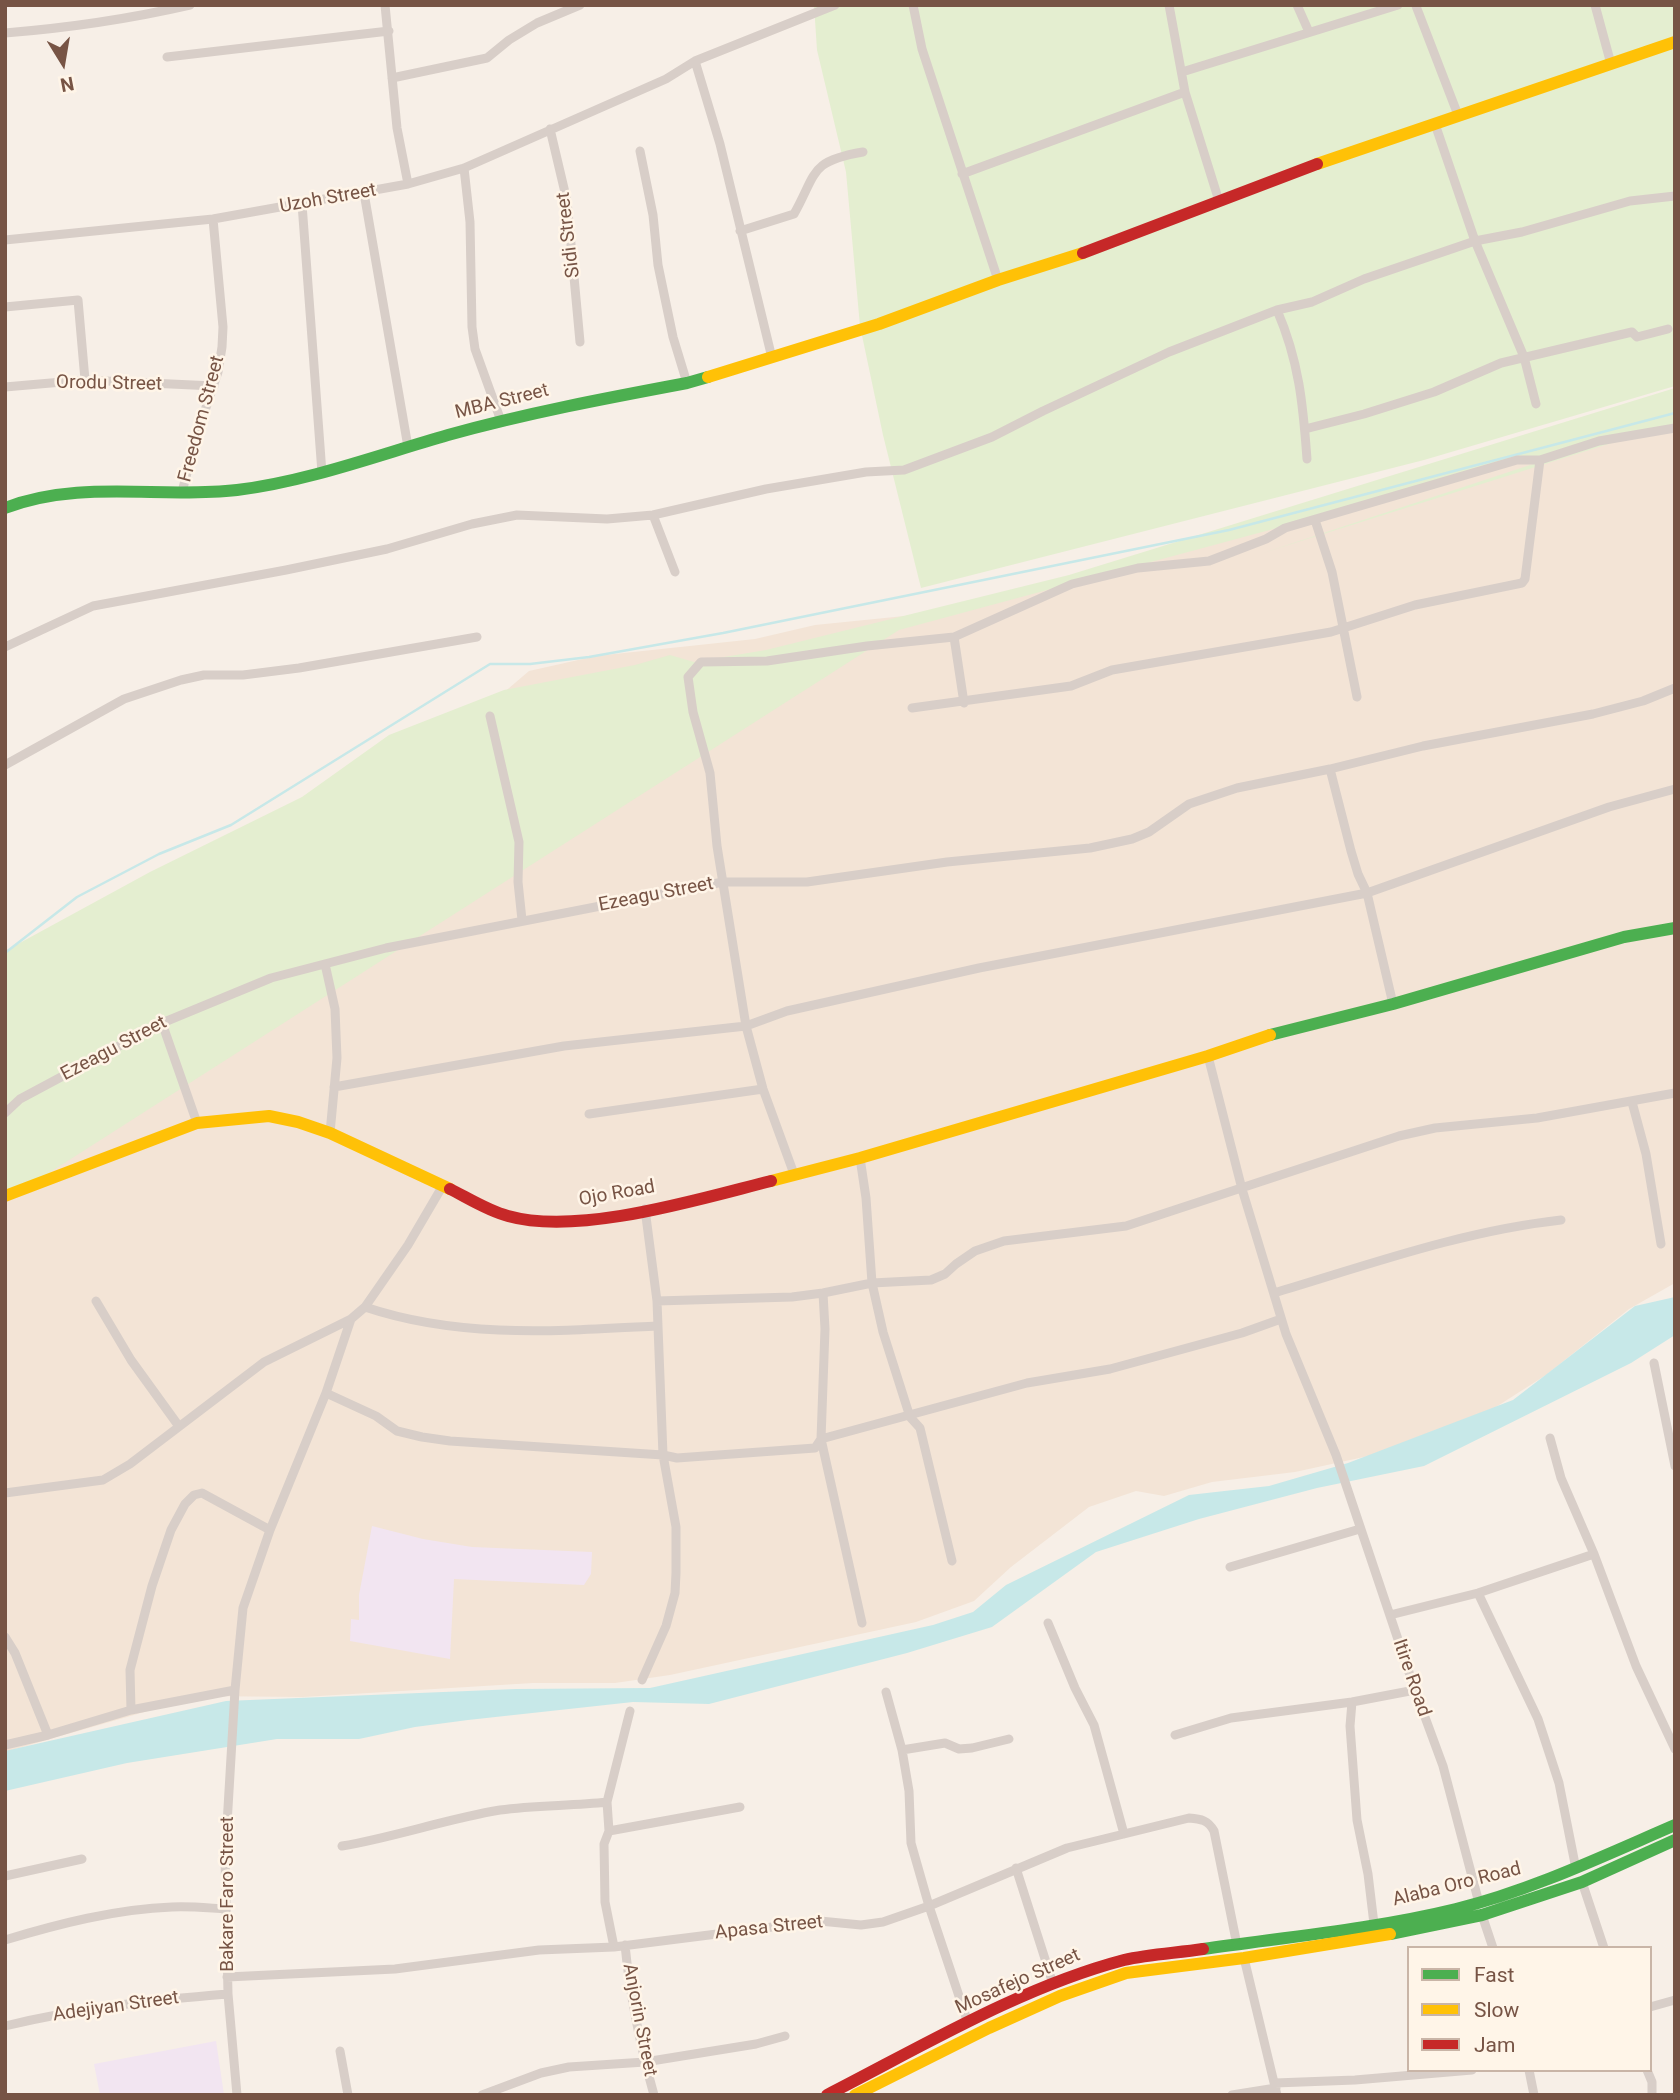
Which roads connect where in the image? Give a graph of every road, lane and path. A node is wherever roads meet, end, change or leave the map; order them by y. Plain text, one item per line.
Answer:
1 (190, 5) edge
2 (385, 5) edge
3 (580, 5) edge
4 (835, 5) edge
5 (913, 5) edge
6 (1169, 5) edge
7 (1297, 5) edge
8 (1398, 5) edge
9 (1595, 5) edge
10 (1416, 6) edge
11 (389, 31) junction
12 (1309, 32) junction
13 (5, 33) edge
14 (1675, 42) edge
15 (167, 57) dead end
16 (695, 61) junction
17 (1611, 64) junction
18 (1182, 72) junction
19 (392, 78) junction
20 (1185, 92) junction
21 (1458, 115) junction
22 (1435, 124) junction
23 (550, 129) junction
24 (640, 151) dead end
25 (863, 152) dead end
26 (464, 169) junction
27 (962, 174) junction
28 (408, 184) junction
29 (364, 193) junction
30 (1675, 196) edge
31 (1219, 201) junction
32 (302, 204) junction
33 (213, 219) junction
34 (740, 231) junction
35 (5, 240) edge
36 (1475, 241) junction
37 (998, 280) junction
38 (5, 307) edge
39 (1278, 310) junction
40 (1668, 330) dead end
41 (580, 342) dead end
42 (772, 358) junction
43 (1524, 358) junction
44 (85, 380) junction
45 (687, 383) junction
46 (214, 386) junction
47 (5, 387) edge
48 (1536, 404) dead end
49 (502, 421) junction
50 (1675, 428) edge
51 (1305, 429) junction
52 (408, 447) junction
53 (1307, 459) dead end
54 (1540, 460) junction
55 (323, 473) junction
56 (182, 492) junction
57 (5, 508) edge
58 (653, 515) junction
59 (1315, 520) junction
60 (675, 572) dead end
61 (1343, 627) junction
62 (477, 637) dead end
63 (954, 637) junction
64 (5, 647) edge
65 (1675, 688) edge
66 (1357, 697) dead end
67 (964, 703) junction
68 (912, 708) dead end
69 (490, 716) dead end
70 (5, 765) edge
71 (1330, 769) junction
72 (1675, 789) edge
73 (723, 882) junction
74 (1367, 893) junction
75 (522, 920) junction
76 (1675, 928) edge
77 (325, 964) junction
78 (1392, 1004) junction
79 (162, 1023) junction
80 (746, 1026) junction
81 (1208, 1056) junction
82 (334, 1087) junction
83 (763, 1089) junction
84 (1675, 1093) edge
85 (1632, 1102) junction
86 (5, 1113) edge
87 (589, 1114) dead end
88 (197, 1123) junction
89 (330, 1133) junction
90 (860, 1158) junction
91 (794, 1174) junction
92 (442, 1187) junction
93 (1242, 1189) junction
94 (5, 1196) edge
95 (645, 1209) junction
96 (1561, 1220) dead end
97 (1661, 1244) dead end
98 (873, 1283) junction
99 (823, 1293) junction
100 (1274, 1293) junction
101 (96, 1301) dead end
102 (657, 1301) junction
103 (365, 1307) junction
104 (351, 1319) junction
105 (1281, 1319) junction
106 (657, 1326) junction
107 (1654, 1363) dead end
108 (326, 1393) junction
109 (910, 1417) junction
110 (178, 1426) junction
111 (1550, 1438) dead end
112 (821, 1439) junction
113 (663, 1455) junction
114 (1675, 1466) edge
115 (5, 1493) edge
116 (1360, 1529) junction
117 (270, 1530) junction
118 (1594, 1554) junction
119 (952, 1561) dead end
120 (1230, 1567) dead end
121 (1478, 1593) junction
122 (1390, 1615) junction
123 (862, 1623) dead end
124 (1048, 1623) dead end
125 (5, 1637) edge
126 (642, 1680) dead end
127 (1415, 1689) junction
128 (234, 1692) junction
129 (886, 1692) dead end
130 (1352, 1702) junction
131 (131, 1710) junction
132 (630, 1711) dead end
133 (48, 1735) junction
134 (1175, 1735) dead end
135 (1009, 1739) dead end
136 (5, 1745) edge
137 (1675, 1749) edge
138 (902, 1750) junction
139 (607, 1801) junction
140 (740, 1807) dead end
141 (1675, 1825) edge
142 (609, 1831) junction
143 (1124, 1834) junction
144 (1675, 1840) edge
145 (342, 1846) dead end
146 (82, 1859) dead end
147 (1016, 1868) junction
148 (1576, 1869) junction
149 (5, 1876) edge
150 (1582, 1882) junction
151 (929, 1906) junction
152 (226, 1909) junction
153 (1481, 1909) junction
154 (1374, 1924) junction
155 (1338, 1935) junction
156 (5, 1940) edge
157 (625, 1945) junction
158 (1237, 1945) junction
159 (1492, 1946) edge
160 (1603, 1946) edge
161 (614, 1947) junction
162 (1244, 1958) junction
163 (227, 1977) junction
164 (1052, 1984) junction
165 (228, 1994) junction
166 (1675, 2000) edge
167 (1652, 2006) edge
168 (968, 2023) junction
169 (5, 2026) edge
170 (785, 2036) dead end
171 (340, 2051) dead end
172 (645, 2062) junction
173 (1449, 2072) edge
174 (1529, 2072) edge
175 (1648, 2072) edge
176 (1276, 2089) edge
177 (237, 2095) edge
178 (348, 2095) edge
179 (482, 2095) edge
180 (654, 2095) edge
181 (827, 2095) edge
182 (855, 2095) edge
183 (1232, 2095) edge
184 (1534, 2095) edge
185 (1652, 2095) edge

1 - 13 street
2 - 11 street
3 - 19 street
4 - 16 street, Uzoh Street
5 - 27 street
6 - 18 street
7 - 12 street
8 - 12 street
9 - 17 street
10 - 21 street
11 - 15 street
11 - 19 street
12 - 18 street
14 - 17 street, MBA Street
16 - 23 street, Uzoh Street
16 - 34 street
17 - 21 street, MBA Street
18 - 20 street
19 - 28 street
20 - 27 street
20 - 31 street
21 - 22 street, MBA Street
22 - 31 street, MBA Street
22 - 36 street
23 - 26 street, Uzoh Street
23 - 41 street, Sidi Street
24 - 45 street
25 - 34 street
26 - 28 street, Uzoh Street
26 - 49 street
27 - 37 street
28 - 29 street, Uzoh Street
29 - 32 street, Uzoh Street
29 - 52 street
30 - 36 street
31 - 37 street, MBA Street
32 - 33 street, Uzoh Street
32 - 55 street
33 - 35 street, Uzoh Street
33 - 46 street, Freedom Street
34 - 42 street
36 - 39 street
36 - 43 street
37 - 42 street, MBA Street
38 - 44 street
39 - 51 street
39 - 58 street
40 - 43 street
42 - 45 street, MBA Street
43 - 48 street
43 - 51 street
44 - 46 street, Orodu Street
44 - 47 street, Orodu Street
45 - 49 street, MBA Street
46 - 56 street, Freedom Street
49 - 52 street, MBA Street
50 - 54 street
51 - 53 street
52 - 55 street, MBA Street
54 - 59 street
54 - 61 street
55 - 56 street, MBA Street
56 - 57 street, MBA Street
58 - 60 street
58 - 64 street
59 - 61 street
59 - 63 street
61 - 66 street
61 - 67 street
62 - 70 street
63 - 67 street
63 - 73 street
65 - 71 street, Ezeagu Street
67 - 68 street
69 - 75 street
71 - 73 street, Ezeagu Street
71 - 74 street
72 - 74 street
73 - 75 street, Ezeagu Street
73 - 80 street
74 - 78 street
74 - 80 street
75 - 77 street, Ezeagu Street
76 - 78 street, Ojo Road
77 - 79 street, Ezeagu Street
77 - 82 street
78 - 81 street, Ojo Road
79 - 86 street, Ezeagu Street
79 - 88 street
80 - 82 street
80 - 83 street
81 - 90 street, Ojo Road
81 - 93 street, Itire Road
82 - 89 street
83 - 87 street
83 - 91 street
84 - 85 street
85 - 93 street
85 - 97 street
88 - 89 street, Ojo Road
88 - 94 street, Ojo Road
89 - 92 street, Ojo Road
90 - 91 street, Ojo Road
90 - 98 street
91 - 95 street, Ojo Road
92 - 95 street, Ojo Road
92 - 103 street
93 - 98 street
93 - 100 street, Itire Road
95 - 102 street
96 - 100 street
98 - 99 street
98 - 109 street
99 - 102 street
99 - 112 street
100 - 105 street, Itire Road
101 - 110 street
102 - 106 street
103 - 104 street
103 - 106 street
104 - 108 street, Bakare Faro Street
104 - 110 street
105 - 109 street
105 - 116 street, Itire Road
106 - 113 street
107 - 114 street
108 - 113 street
108 - 117 street, Bakare Faro Street
109 - 112 street
109 - 119 street
110 - 115 street
111 - 118 street
112 - 113 street
112 - 123 street
113 - 126 street
116 - 120 street
116 - 122 street, Itire Road
117 - 128 street, Bakare Faro Street
117 - 131 street
118 - 121 street
118 - 137 street
121 - 122 street
121 - 148 street
122 - 127 street, Itire Road
124 - 143 street
125 - 133 street
127 - 130 street
127 - 153 street, Itire Road
128 - 131 street
128 - 152 street, Bakare Faro Street
129 - 138 street
130 - 134 street
130 - 154 street
131 - 133 street
132 - 139 street, Anjorin Street
133 - 136 street
135 - 138 street
138 - 151 street
139 - 142 street, Anjorin Street
139 - 145 street
140 - 142 street
141 - 148 street, Alaba Oro Road
142 - 161 street, Anjorin Street
143 - 147 street, Apasa Street
143 - 158 street, Apasa Street
144 - 150 street, Alaba Oro Road
146 - 149 street
147 - 151 street, Apasa Street
147 - 164 street
148 - 153 street, Alaba Oro Road
150 - 153 street, Alaba Oro Road
150 - 160 street
151 - 157 street, Apasa Street
151 - 168 street
152 - 156 street
152 - 163 street, Bakare Faro Street
153 - 154 street, Alaba Oro Road
153 - 155 street, Alaba Oro Road
153 - 159 street, Itire Road
154 - 155 street, Alaba Oro Road
155 - 158 street, Alaba Oro Road
155 - 162 street, Alaba Oro Road
157 - 161 street, Apasa Street
157 - 172 street, Anjorin Street
158 - 164 street, Mosafejo Street
161 - 163 street, Apasa Street
162 - 176 street
162 - 182 street, Mosafejo Street
163 - 165 street, Bakare Faro Street
164 - 168 street, Mosafejo Street
165 - 169 street, Adejiyan Street
165 - 177 street, Bakare Faro Street
166 - 167 street
168 - 181 street, Mosafejo Street
170 - 172 street
171 - 178 street
172 - 179 street
172 - 180 street, Anjorin Street
173 - 176 street
174 - 184 street
175 - 185 street
176 - 183 street

